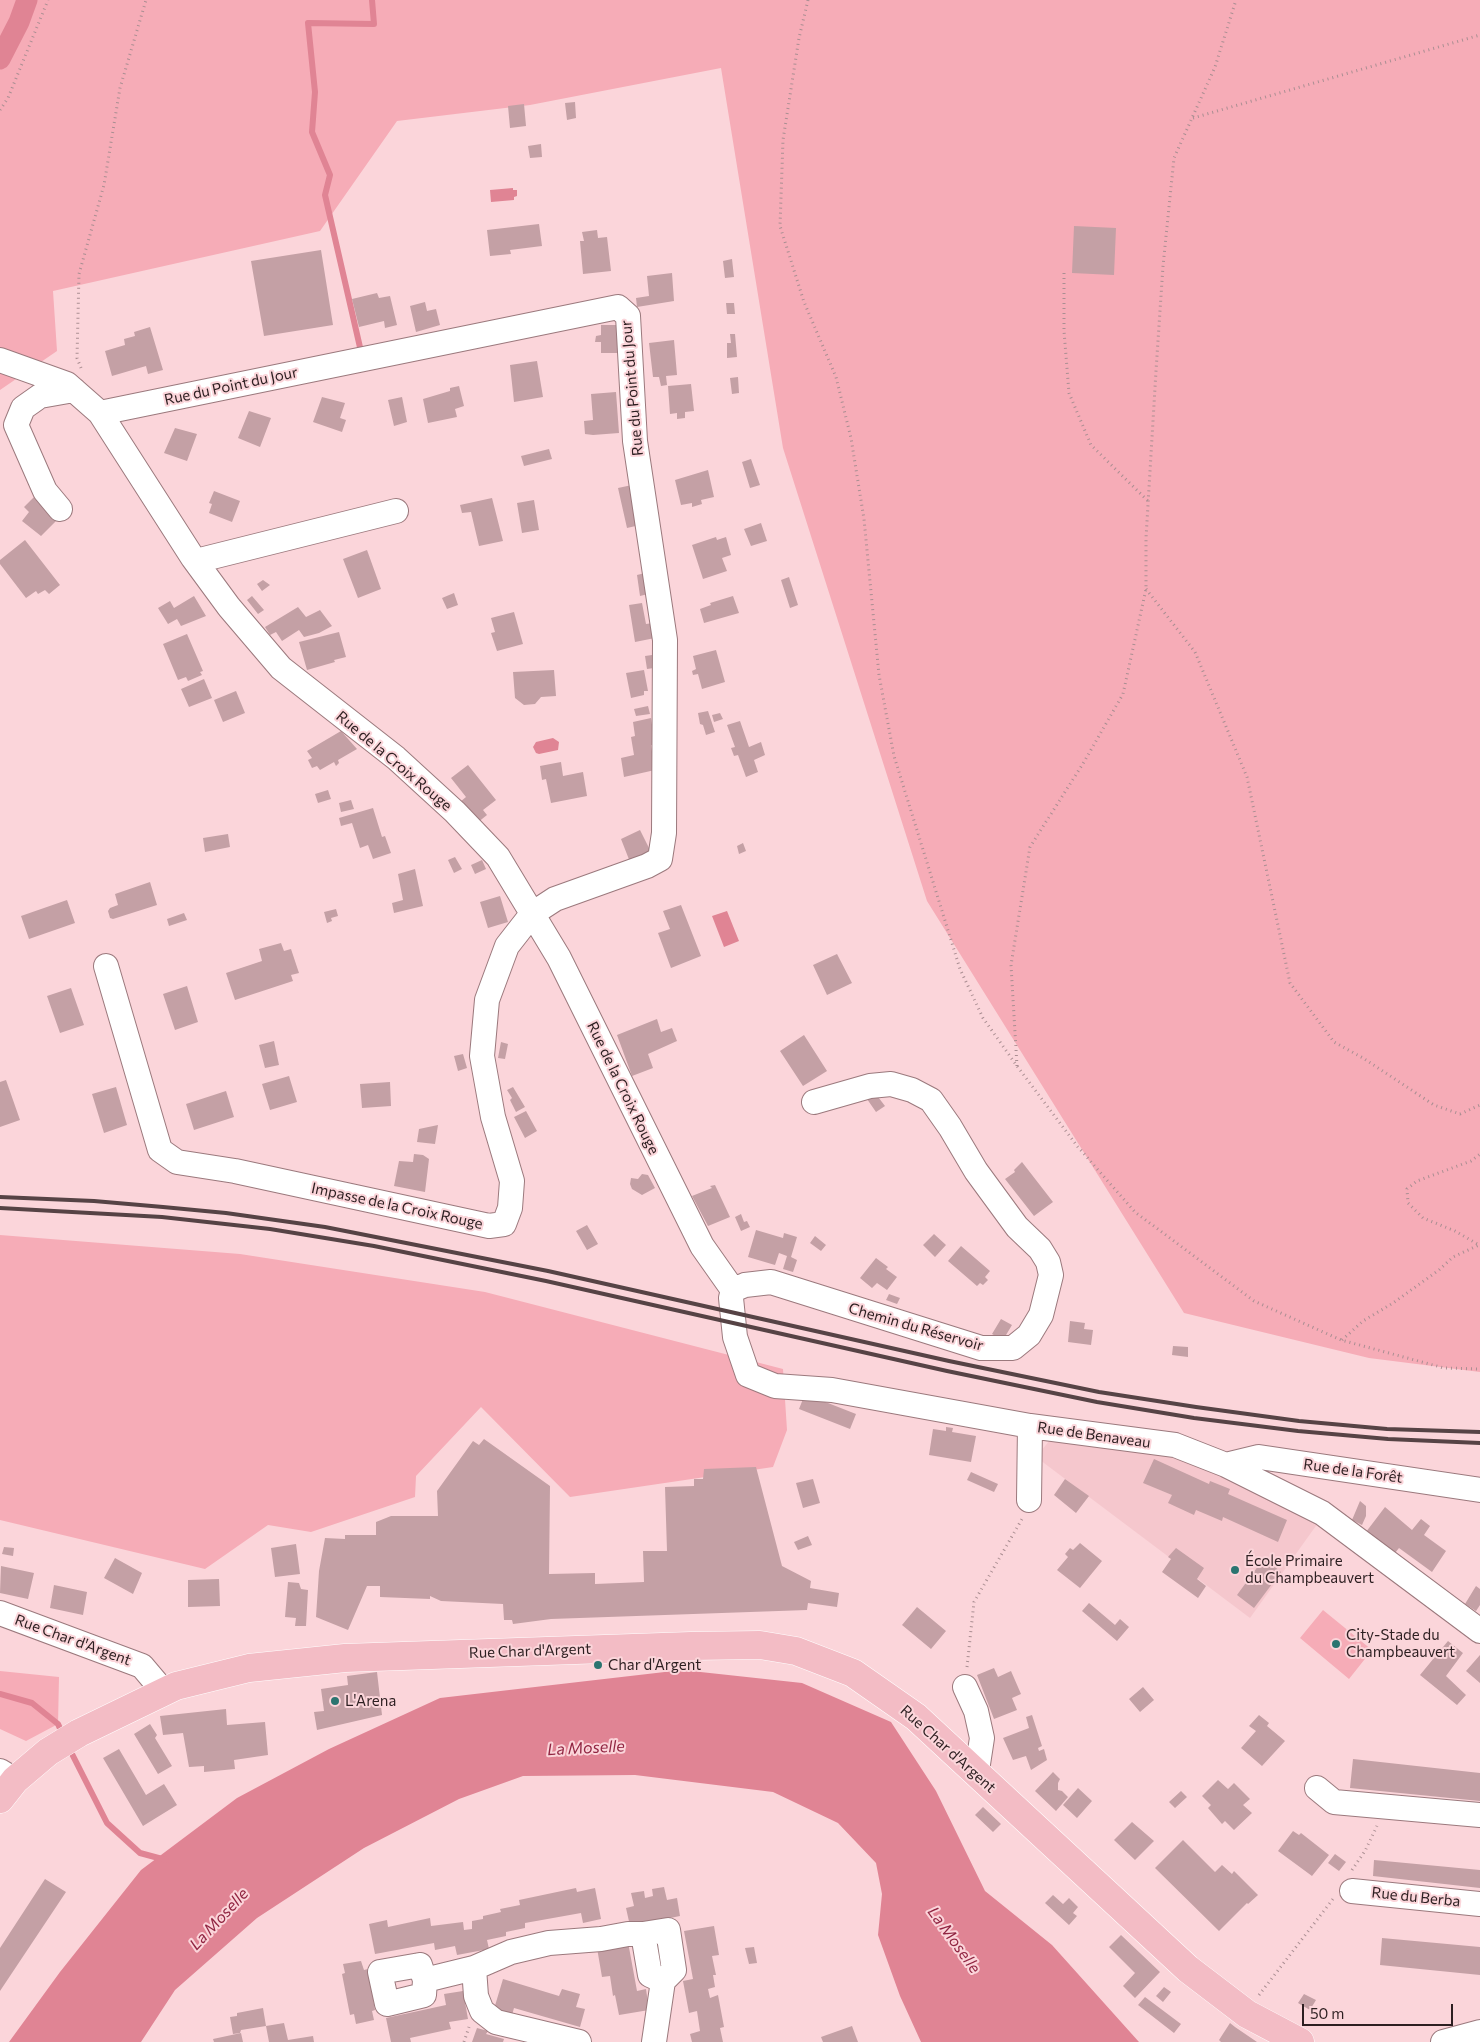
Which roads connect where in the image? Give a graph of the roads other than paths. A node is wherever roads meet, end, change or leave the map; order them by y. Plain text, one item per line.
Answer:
1 (0, 360) edge
2 (87, 401) junction
3 (60, 510) dead end
4 (396, 511) dead end
5 (196, 561) junction
6 (532, 914) junction
7 (106, 966) dead end
8 (814, 1102) dead end
9 (732, 1290) junction
10 (1030, 1426) junction
11 (1226, 1465) junction
12 (1480, 1490) edge
13 (1029, 1500) road end
14 (0, 1613) edge
15 (1480, 1631) edge
16 (965, 1687) road end
17 (164, 1692) junction
18 (974, 1771) junction
19 (5, 1783) edge
20 (1317, 1788) dead end
21 (1480, 1815) edge
22 (1351, 1883) road end
23 (1480, 1904) edge
24 (474, 1968) junction
25 (425, 1980) dead end
26 (1480, 2032) edge
27 (579, 2042) edge
28 (654, 2042) edge
29 (1300, 2042) edge
30 (1443, 2042) edge

1 - 2 street, Rue de la Croix Rouge
2 - 3 street
2 - 5 street, Rue de la Croix Rouge
2 - 6 street, Rue du Point du Jour
4 - 5 street
5 - 6 street, Rue de la Croix Rouge
6 - 7 street, Impasse de la Croix Rouge
6 - 9 street, Rue de la Croix Rouge
8 - 9 street, Chemin du Réservoir
9 - 10 street, Rue de Benaveau
10 - 11 street, Rue de Benaveau
10 - 13 street
11 - 12 street, Rue de la Forêt
11 - 15 street, Rue de Benaveau
14 - 17 street, Rue Char d'Argent
16 - 18 street
17 - 18 main road, Rue Char d'Argent
17 - 19 main road, Rue Char d'Argent
18 - 29 main road, Rue Char d'Argent
20 - 21 street
22 - 23 street, Rue du Berba
24 - 25 street
24 - 27 street
24 - 28 street
26 - 30 street

